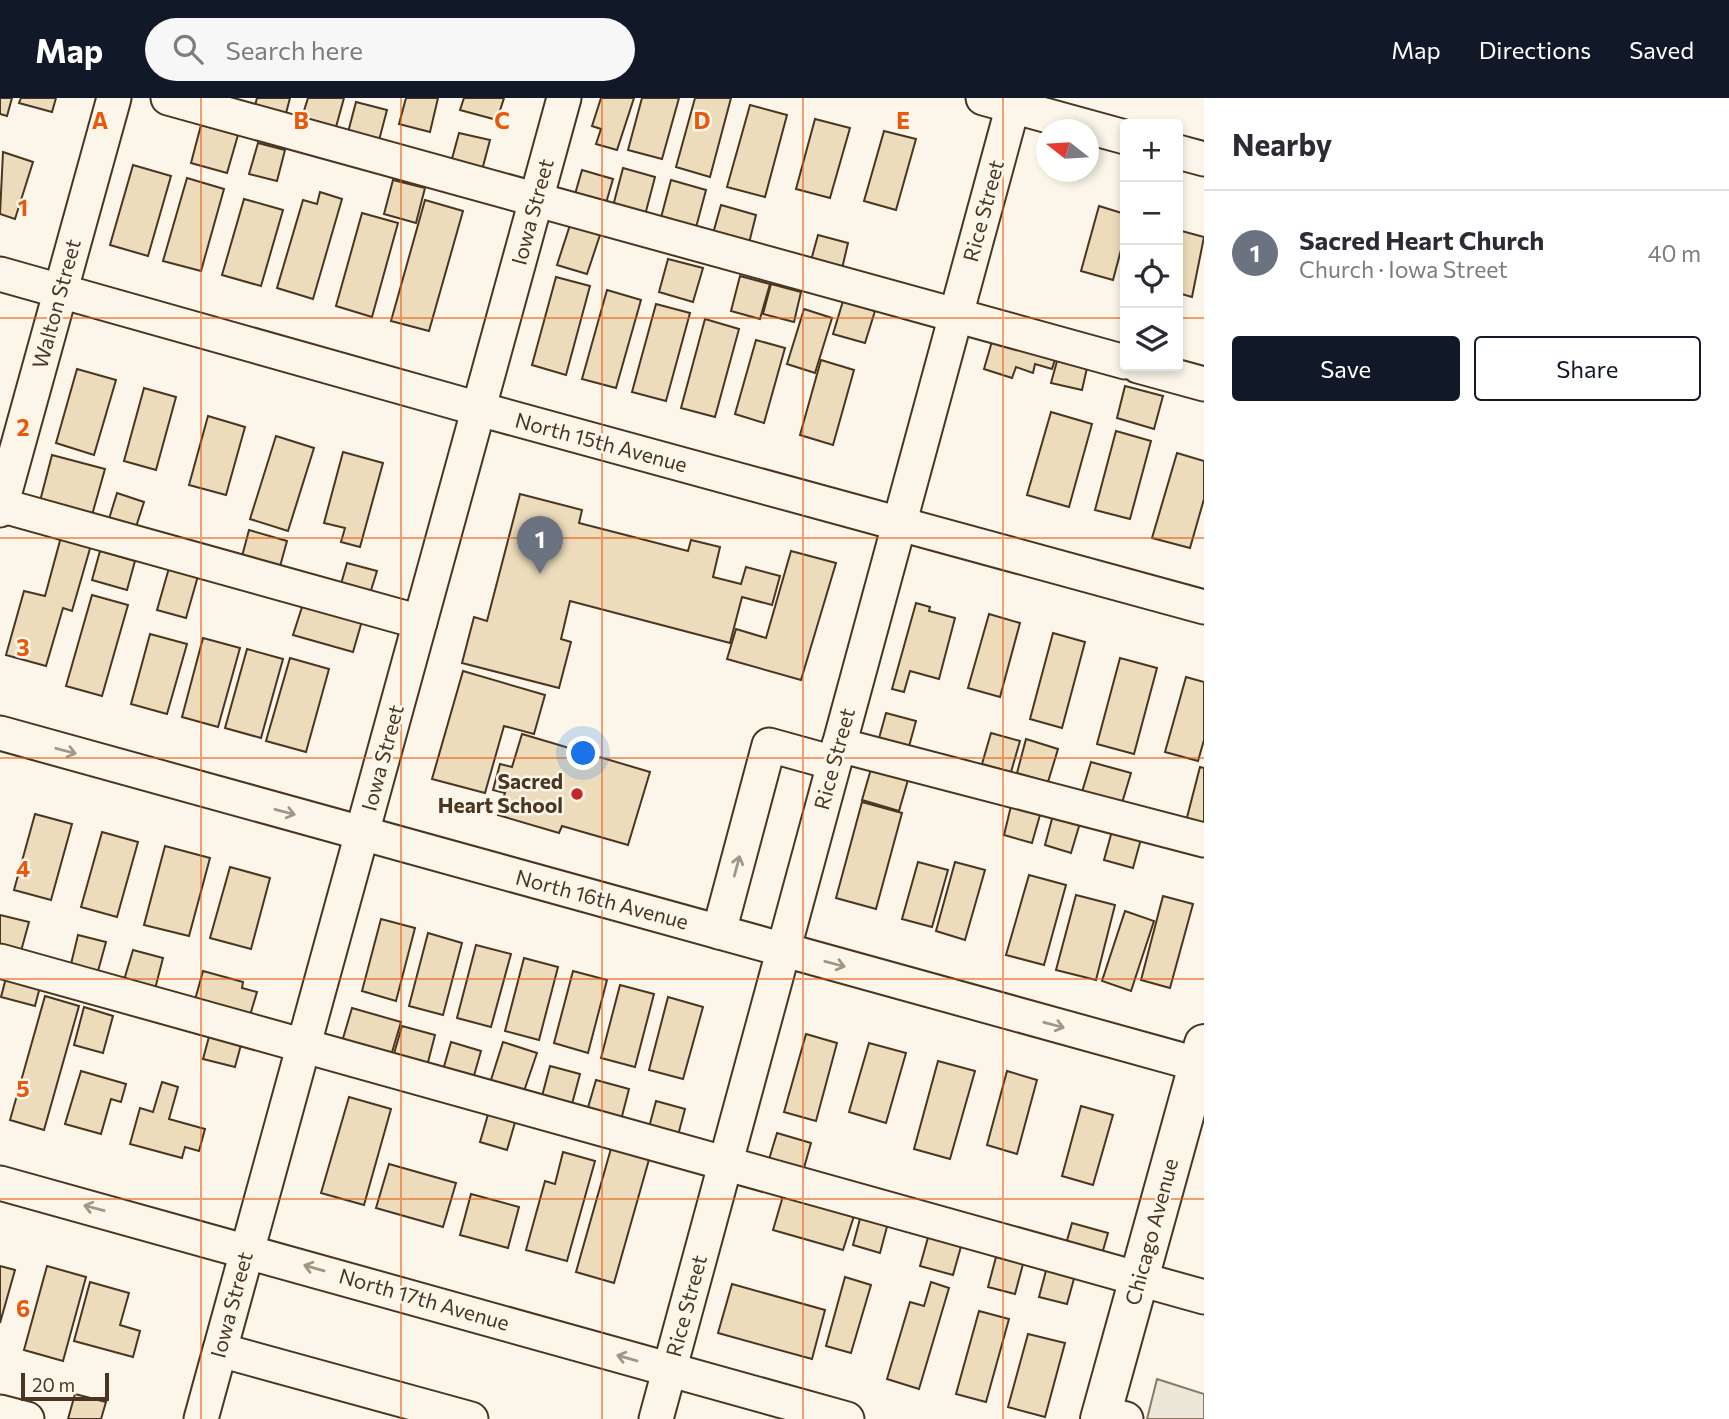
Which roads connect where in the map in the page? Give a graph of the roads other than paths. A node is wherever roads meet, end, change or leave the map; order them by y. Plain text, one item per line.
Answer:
1 (114, 98) edge
2 (168, 98) edge
3 (565, 98) edge
4 (1004, 101) edge
5 (1120, 136) edge
6 (1183, 153) edge
7 (1204, 159) edge
8 (536, 201) junction
9 (0, 274) edge
10 (60, 291) junction
11 (956, 316) junction
12 (1120, 361) edge
13 (1156, 371) edge
14 (1204, 384) edge
15 (478, 410) junction
16 (0, 507) edge
17 (900, 523) junction
18 (1204, 607) edge
19 (420, 622) junction
20 (0, 733) edge
21 (837, 754) junction
22 (362, 833) junction
23 (1204, 840) edge
24 (719, 932) junction
25 (783, 950) junction
26 (0, 961) edge
27 (304, 1046) junction
28 (1202, 1059) edge
29 (725, 1164) junction
30 (0, 1183) edge
31 (247, 1250) junction
32 (1139, 1279) junction
33 (1204, 1297) edge
34 (220, 1350) junction
35 (669, 1370) junction
36 (0, 1412) edge
37 (1109, 1417) edge
38 (27, 1419) edge
39 (201, 1419) edge
40 (471, 1419) edge
41 (656, 1419) edge
42 (847, 1419) edge

1 - 10 street, Walton Street
2 - 8 street
3 - 8 street, Iowa Street
4 - 5 street
4 - 11 street, Rice Street
6 - 7 street
8 - 11 street
8 - 15 street, Iowa Street
9 - 10 street, North 15th Avenue
10 - 15 street, North 15th Avenue
10 - 16 street, Walton Street
11 - 12 street
11 - 17 street, Rice Street
13 - 14 street
15 - 17 street, North 15th Avenue
15 - 19 street, Iowa Street
16 - 19 street
17 - 18 street, North 15th Avenue
17 - 21 street, Rice Street
19 - 22 street, Iowa Street
20 -> 22 street, North 16th Avenue
21 - 23 street
24 -> 21 street
21 - 25 street, Rice Street
22 - 24 street, North 16th Avenue
22 - 27 street, Iowa Street
24 - 25 street, North 16th Avenue
25 -> 28 street, North 16th Avenue
25 - 29 street, Rice Street
26 - 27 street
27 - 29 street
27 - 31 street, Iowa Street
28 - 32 main road, Chicago Avenue
29 - 32 street
29 - 35 street, Rice Street
31 -> 30 street, North 17th Avenue
31 - 34 street, Iowa Street
35 -> 31 street, North 17th Avenue
32 - 33 street
32 - 37 main road, Chicago Avenue
34 - 39 street, Iowa Street
34 - 40 street
35 - 41 street, Rice Street
35 - 42 street, North 17th Avenue
36 - 38 street

